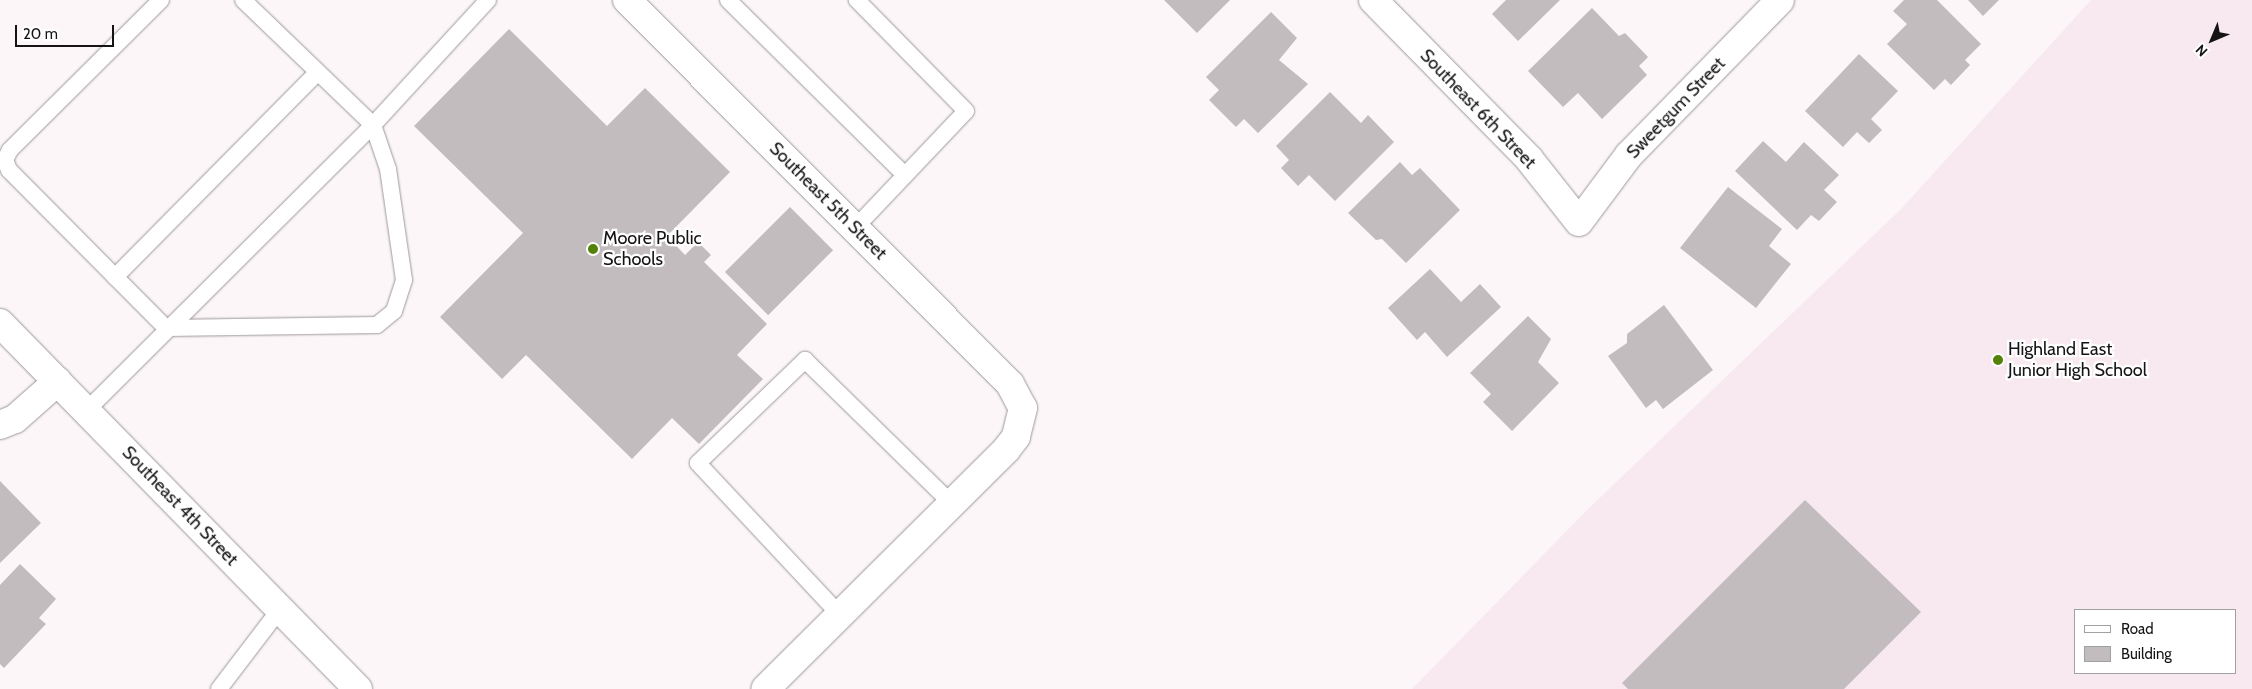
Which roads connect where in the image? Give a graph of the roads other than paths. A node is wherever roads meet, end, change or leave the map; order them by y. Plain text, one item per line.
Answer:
1 (161, 0) edge
2 (243, 0) edge
3 (488, 0) edge
4 (627, 0) edge
5 (728, 0) edge
6 (857, 0) edge
7 (1373, 0) edge
8 (1780, 0) edge
9 (317, 73) junction
10 (373, 125) junction
11 (906, 175) junction
12 (1579, 222) joint
13 (855, 228) junction
14 (116, 277) junction
15 (166, 328) junction
16 (3, 333) edge
17 (58, 381) junction
18 (87, 410) junction
19 (0, 425) edge
20 (952, 504) junction
21 (280, 608) junction
22 (840, 614) junction
23 (219, 689) edge
24 (358, 689) edge
25 (765, 689) edge

1 - 14 lane
2 - 9 lane
3 - 10 lane
4 - 13 street, Southeast 5th Street
5 - 11 lane
6 - 11 lane
7 - 12 street, Southeast 6th Street
8 - 12 street, Sweetgum Street
9 - 10 lane
9 - 14 lane
10 - 15 lane
10 - 15 lane
11 - 13 lane
13 - 20 street, Southeast 5th Street
14 - 15 lane
15 - 18 lane
16 - 17 street, Southeast 4th Street
17 - 18 street, Southeast 4th Street
17 - 19 street
18 - 21 street, Southeast 4th Street
20 - 22 street
20 - 22 lane
21 - 23 lane
21 - 24 street, Southeast 4th Street
22 - 25 street

